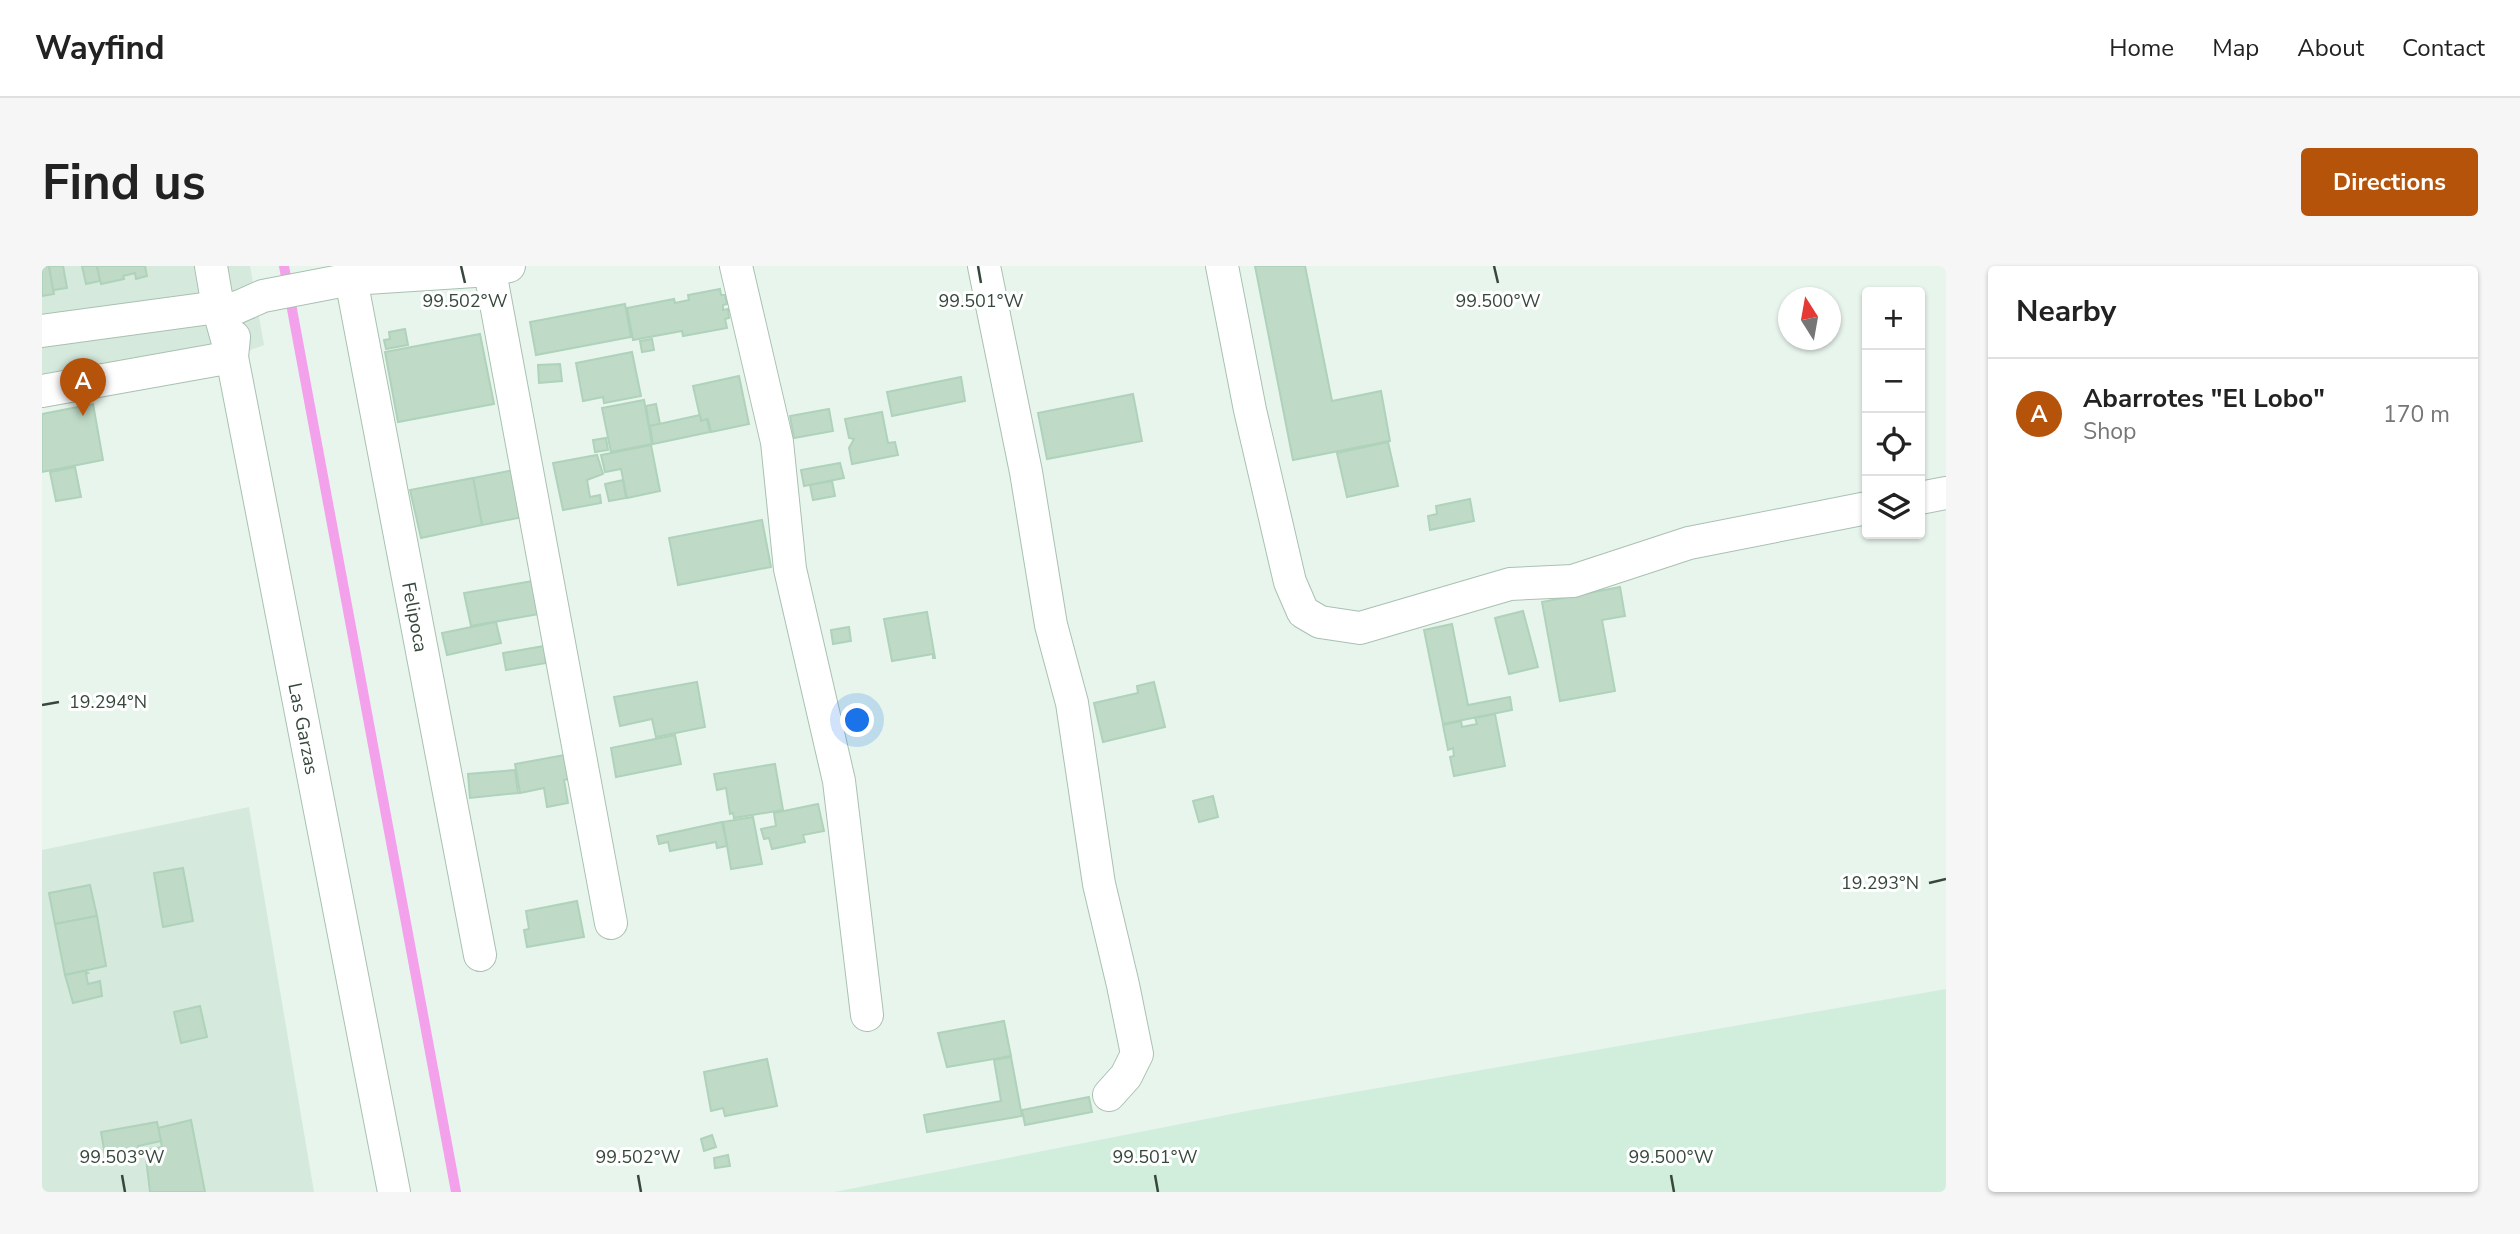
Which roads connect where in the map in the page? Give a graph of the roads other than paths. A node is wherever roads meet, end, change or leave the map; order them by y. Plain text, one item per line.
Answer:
1 (211, 266) edge
2 (736, 266) edge
3 (984, 266) edge
4 (1222, 266) edge
5 (496, 267) edge
6 (343, 276) edge
7 (239, 304) junction
8 (42, 331) edge
9 (232, 357) junction
10 (42, 391) edge
11 (1946, 493) edge
12 (1925, 497) edge
13 (1862, 509) edge
14 (611, 923) dead end
15 (480, 955) dead end
16 (867, 1015) dead end
17 (1109, 1095) dead end
18 (394, 1192) edge

1 - 7 street
2 - 16 street
3 - 17 street
4 - 13 street
5 - 6 street
5 - 14 street
6 - 7 street
6 - 15 street, Felipoca
7 - 8 street
7 - 9 street, Las Garzas
9 - 10 street
9 - 18 street, Las Garzas
11 - 12 street

